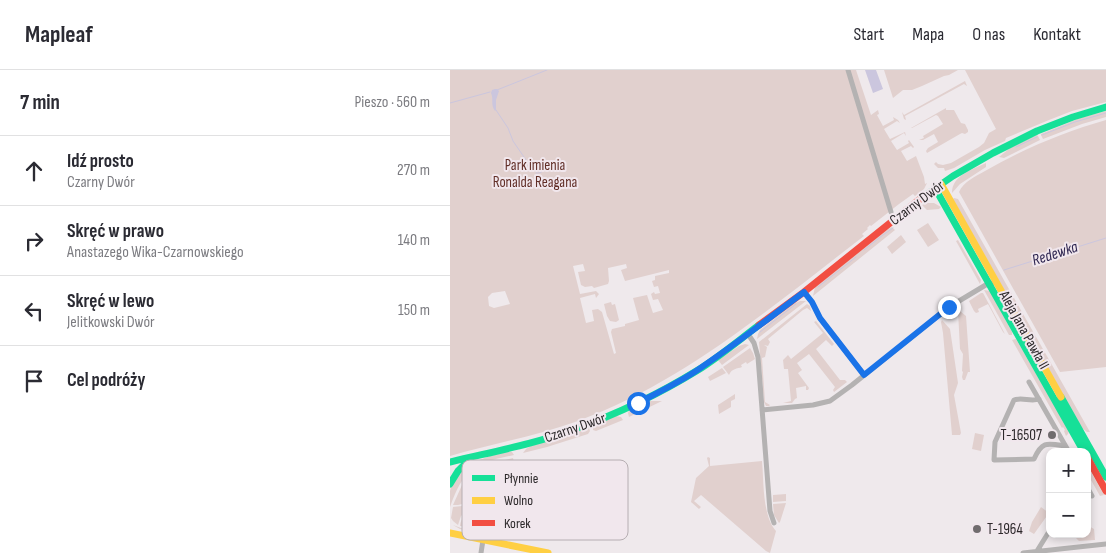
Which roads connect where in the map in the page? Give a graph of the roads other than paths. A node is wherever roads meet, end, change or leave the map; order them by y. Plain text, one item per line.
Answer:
1 (848, 70) edge
2 (1106, 106) edge
3 (953, 176) junction
4 (938, 186) junction
5 (949, 199) junction
6 (891, 212) dead end
7 (993, 283) junction
8 (804, 292) junction
9 (748, 334) junction
10 (864, 375) junction
11 (1028, 382) dead end
12 (1039, 400) junction
13 (762, 410) junction
14 (1081, 439) junction
15 (1065, 446) joint
16 (1083, 448) edge
17 (472, 458) joint
18 (450, 462) edge
19 (1091, 464) edge
20 (462, 467) edge
21 (1106, 477) edge
22 (450, 484) edge
23 (1106, 491) edge
24 (1090, 493) edge
25 (1092, 496) dead end
26 (774, 523) dead end
27 (1046, 536) edge
28 (1044, 539) junction
29 (483, 540) joint
30 (1106, 544) edge
31 (1052, 550) junction
32 (1037, 552) junction
33 (481, 553) edge
34 (548, 553) edge
35 (1023, 553) edge

1 - 6 street
2 - 3 main road, Czarny Dwór
3 - 4 main road, Czarny Dwór
3 - 5 main road
4 - 5 main road, Aleja Jana Pawła II
4 - 7 main road, Aleja Jana Pawła II
4 - 8 main road, Czarny Dwór
5 - 7 main road, Aleja Jana Pawła II
7 - 10 street
7 - 14 main road, Aleja Jana Pawła II
8 - 9 main road, Czarny Dwór
8 - 10 street
9 - 13 street
9 - 17 main road, Czarny Dwór
10 - 13 street
11 - 12 street
12 - 15 street
12 - 15 street
13 - 26 street
14 - 16 main road, Aleja Jana Pawła II
14 - 21 main road, Aleja Jana Pawła II
17 - 18 main road, Czarny Dwór
19 - 23 main road
20 - 22 main road
24 - 25 street
27 - 28 street
28 - 31 street
28 - 32 street
29 - 33 street
29 - 34 main road
30 - 31 street
31 - 32 street
32 - 35 street

